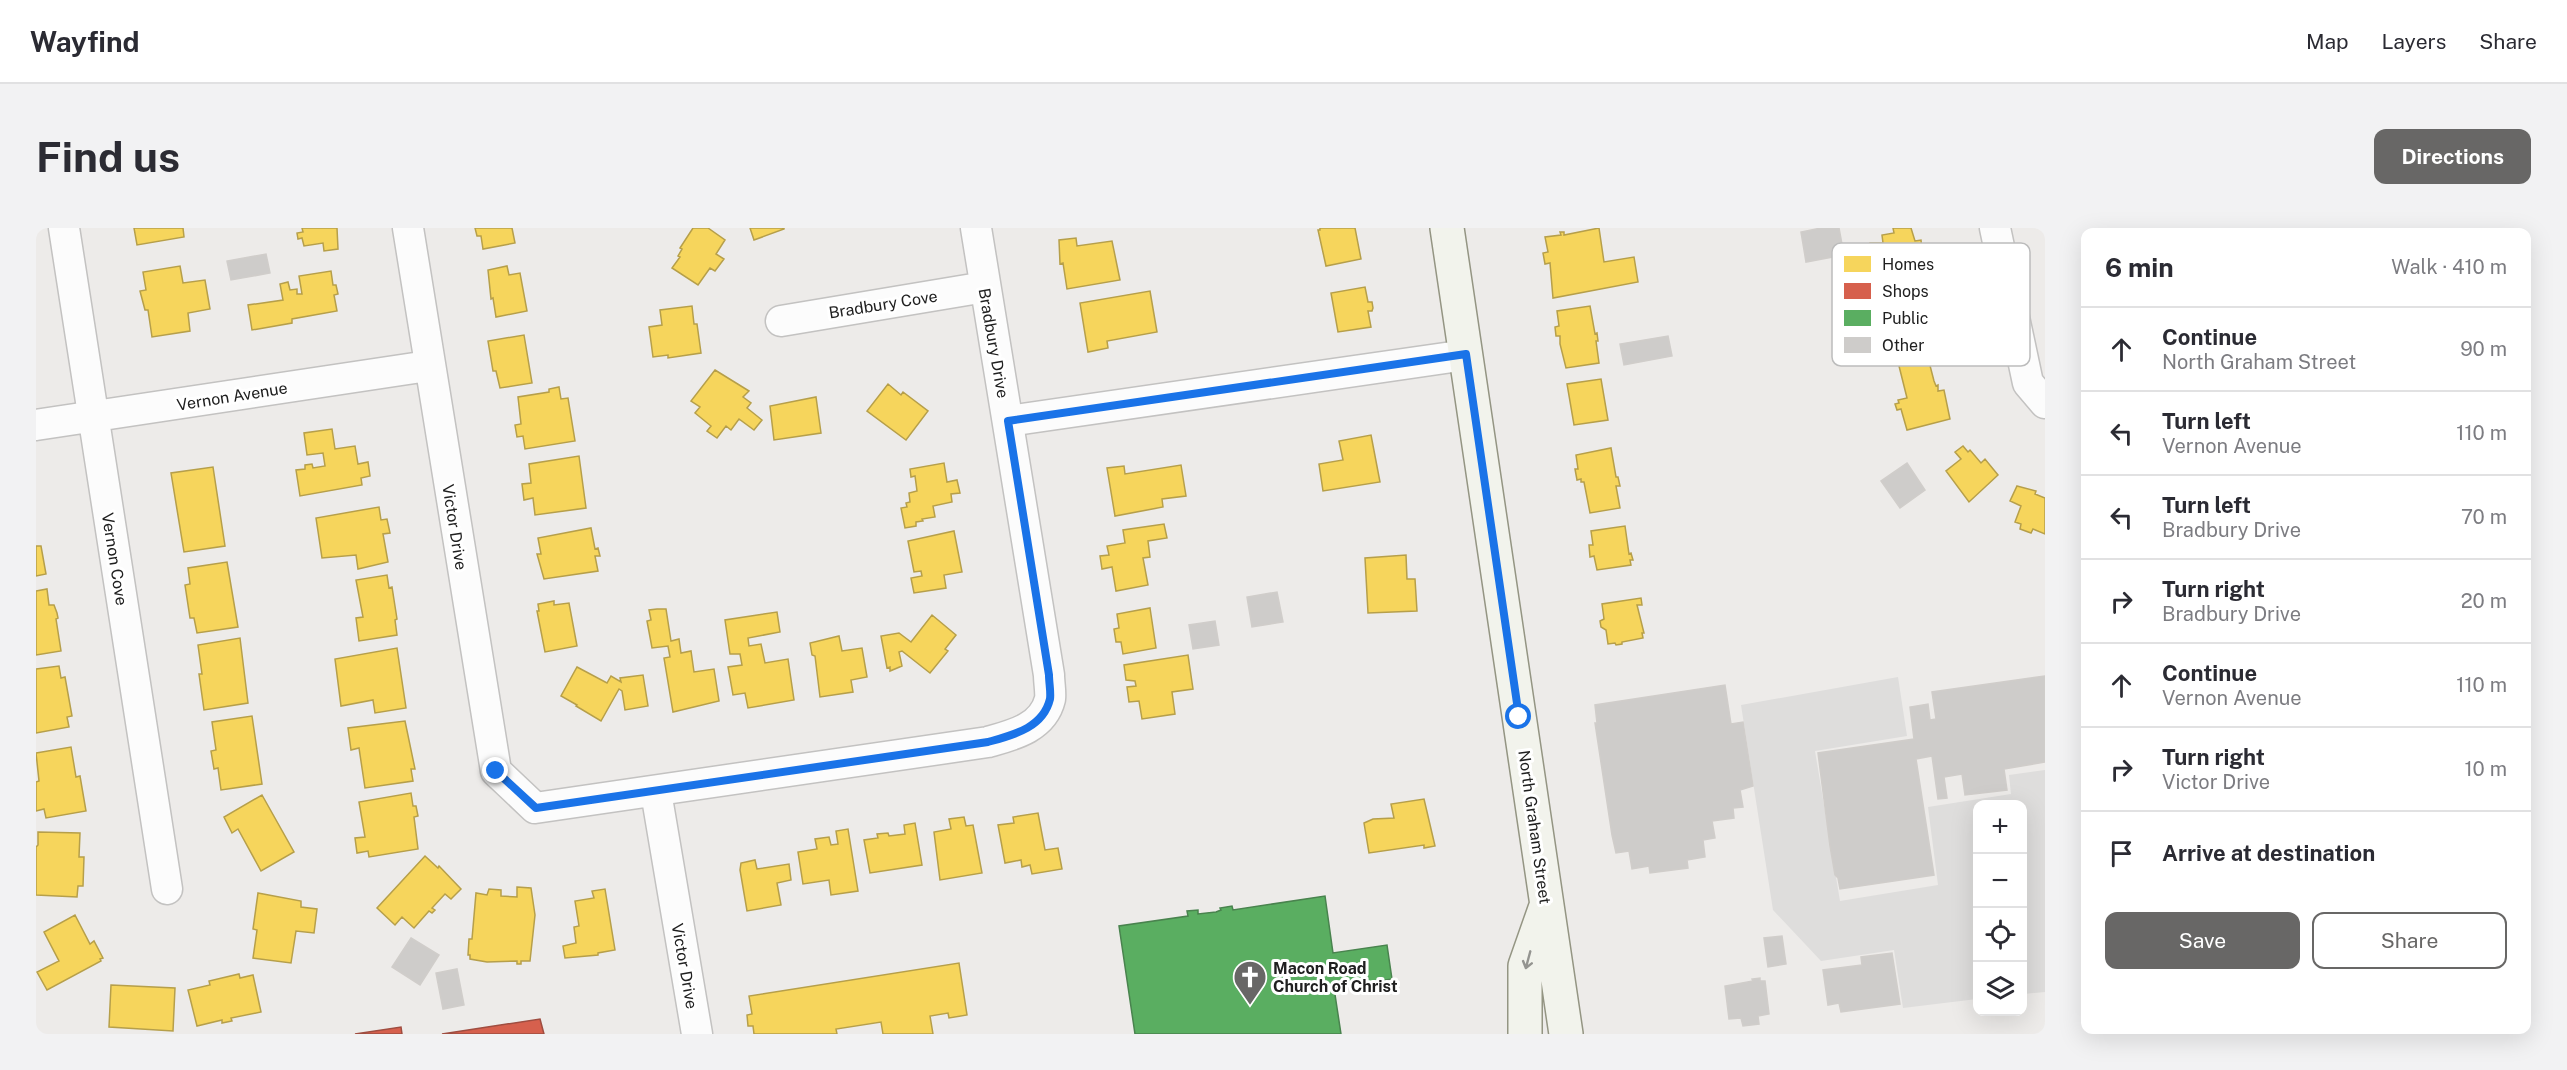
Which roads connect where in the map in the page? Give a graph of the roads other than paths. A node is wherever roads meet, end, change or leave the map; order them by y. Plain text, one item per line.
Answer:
1 (64, 228) edge
2 (408, 228) edge
3 (976, 228) edge
4 (1447, 228) edge
5 (1995, 228) edge
6 (1998, 243) edge
7 (985, 287) junction
8 (781, 321) dead end
9 (1466, 354) junction
10 (428, 366) junction
11 (2024, 366) edge
12 (2045, 404) edge
13 (93, 417) junction
14 (1008, 421) junction
15 (36, 425) edge
16 (656, 792) junction
17 (167, 889) dead end
18 (1546, 904) junction
19 (697, 1034) edge
20 (1524, 1034) edge
21 (1566, 1034) edge

1 - 13 street, Vernon Cove
2 - 10 street, Victor Drive
3 - 7 street, Bradbury Drive
4 - 9 main road, North Graham Street
5 - 6 street
7 - 8 street, Bradbury Cove
7 - 14 street, Bradbury Drive
9 - 14 street
9 - 18 main road, North Graham Street
10 - 13 street, Vernon Avenue
10 - 16 street, Victor Drive
11 - 12 street
13 - 15 street, Vernon Avenue
13 - 17 street, Vernon Cove
14 - 16 street, Bradbury Drive
16 - 19 street, Victor Drive
18 -> 20 main road
18 - 21 main road, North Graham Street

